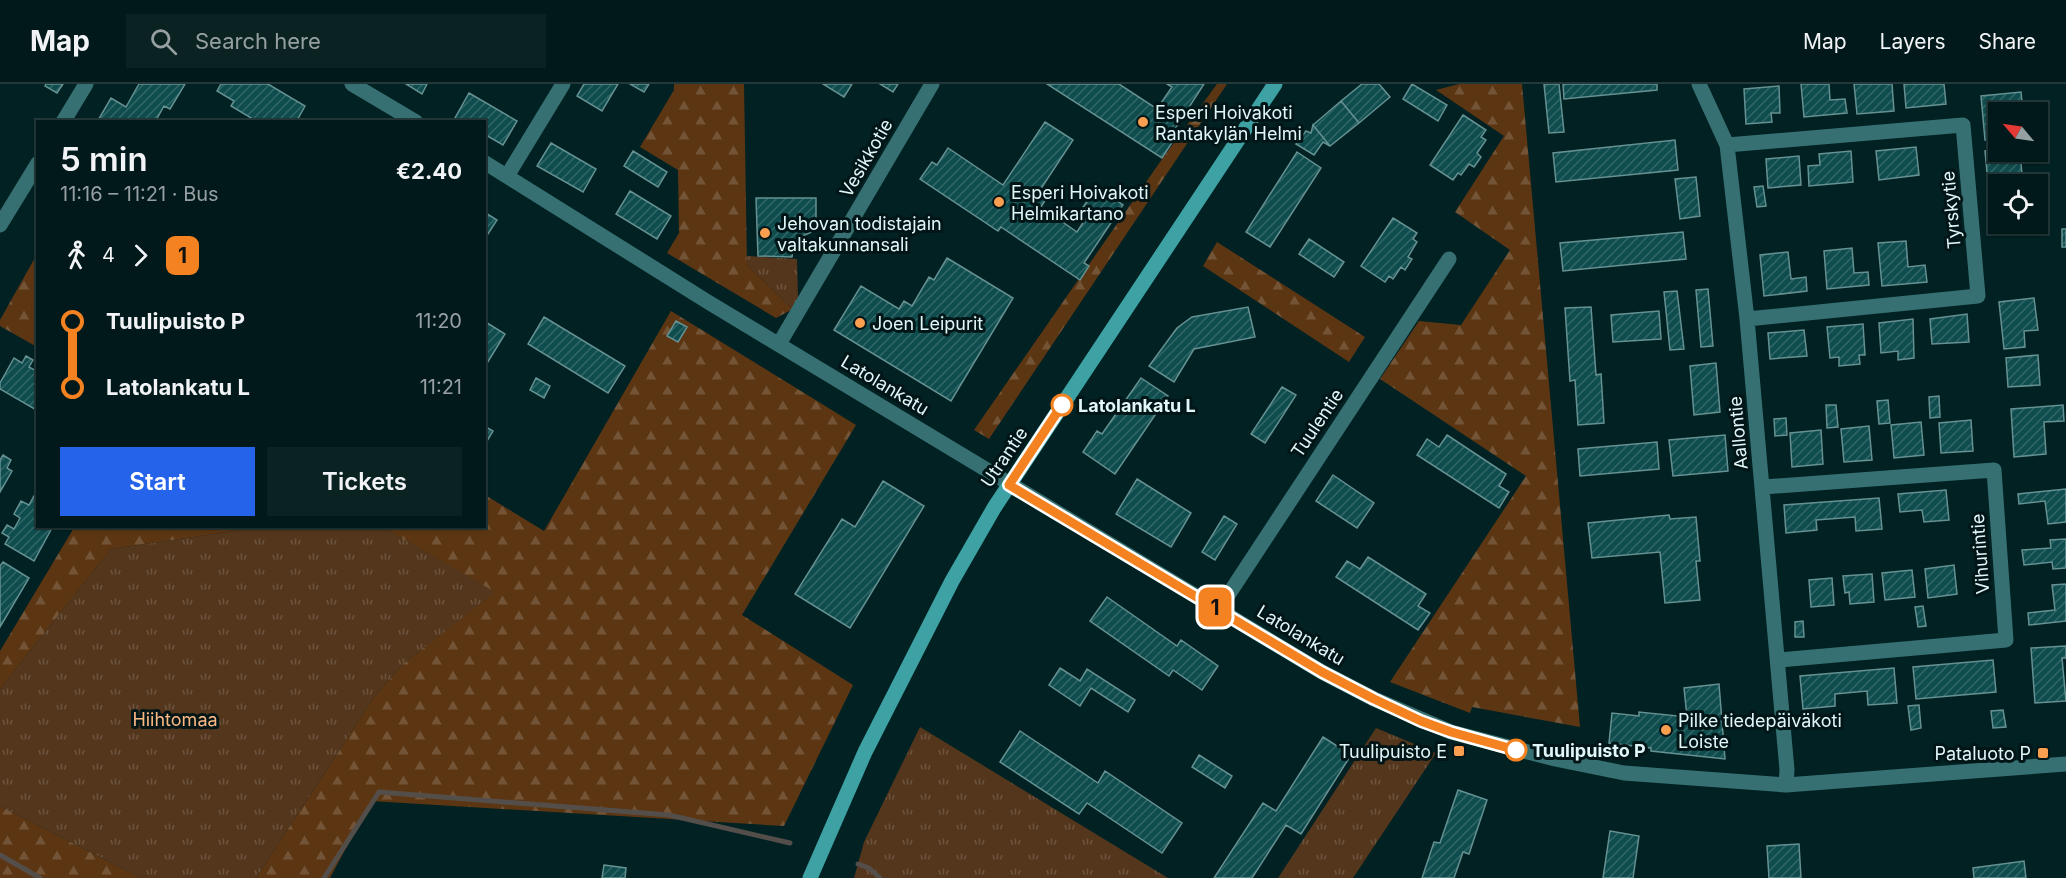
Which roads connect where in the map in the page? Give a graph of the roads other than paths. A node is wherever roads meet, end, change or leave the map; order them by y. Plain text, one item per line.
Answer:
1 (86, 84) edge
2 (352, 84) edge
3 (563, 84) edge
4 (932, 84) edge
5 (1275, 84) edge
6 (1699, 84) edge
7 (64, 120) edge
8 (413, 120) edge
9 (1727, 145) junction
10 (486, 163) edge
11 (36, 166) edge
12 (507, 176) junction
13 (0, 225) edge
14 (1449, 259) dead end
15 (1746, 319) junction
16 (779, 344) junction
17 (1009, 485) junction
18 (1762, 488) junction
19 (1219, 609) junction
20 (1779, 660) junction
21 (2066, 764) edge
22 (1786, 785) junction
23 (810, 878) edge

1 - 7 street
2 - 8 street
3 - 12 street
4 - 16 street, Vesikkotie
5 - 17 main road, Utrantie
6 - 9 street, Aallontie
9 - 15 street, Aallontie
9 - 15 street, Tyrskytie
10 - 12 street, Latolankatu
11 - 13 street
12 - 16 street, Latolankatu
14 - 19 street, Tuulentie
15 - 18 street, Aallontie
16 - 17 street, Latolankatu
17 - 19 street, Latolankatu
17 - 23 main road, Utrantie
18 - 20 street, Aallontie
18 - 20 street, Vihurintie
19 - 22 street, Latolankatu
20 - 22 street, Aallontie
21 - 22 street, Latolankatu

